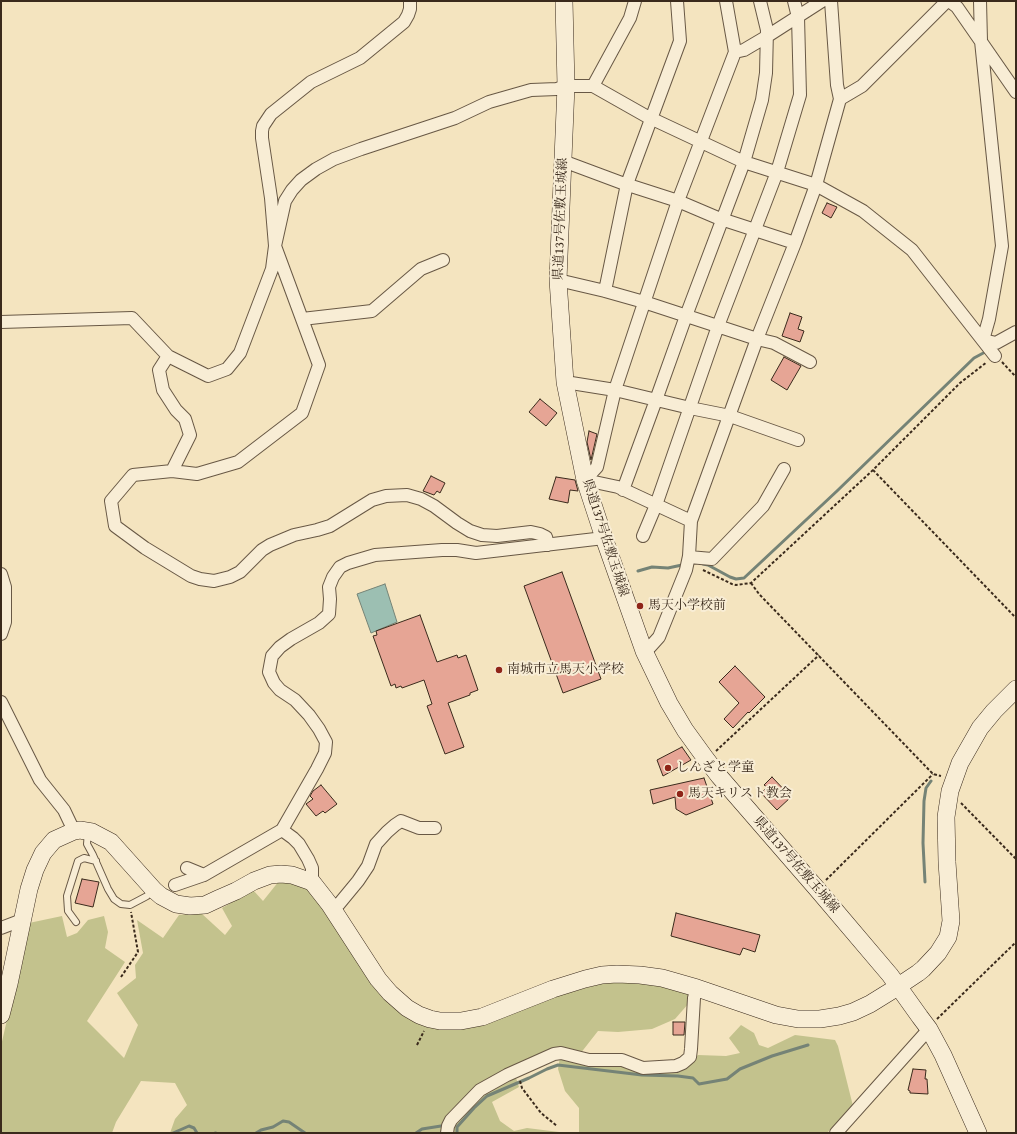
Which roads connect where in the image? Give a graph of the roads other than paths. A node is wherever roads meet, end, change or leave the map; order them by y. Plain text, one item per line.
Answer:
1 (410, 1) edge
2 (564, 1) edge
3 (635, 1) edge
4 (677, 1) edge
5 (726, 1) edge
6 (760, 1) edge
7 (794, 1) edge
8 (822, 1) edge
9 (831, 1) edge
10 (948, 1) edge
11 (980, 1) edge
12 (798, 17) junction
13 (766, 37) junction
14 (981, 41) junction
15 (735, 52) junction
16 (566, 86) junction
17 (593, 86) junction
18 (1016, 92) edge
19 (840, 99) junction
20 (652, 119) junction
21 (700, 142) junction
22 (563, 161) junction
23 (744, 162) junction
24 (777, 172) junction
25 (626, 184) junction
26 (816, 186) junction
27 (678, 201) junction
28 (723, 220) junction
29 (755, 230) junction
30 (795, 243) junction
31 (275, 246) junction
32 (443, 260) dead end
33 (558, 280) junction
34 (605, 291) junction
35 (644, 302) junction
36 (686, 316) junction
37 (302, 319) junction
38 (1, 322) edge
39 (718, 326) junction
40 (1016, 332) edge
41 (757, 339) junction
42 (983, 340) junction
43 (168, 356) junction
44 (996, 356) road end
45 (810, 362) dead end
46 (565, 382) junction
47 (615, 390) junction
48 (656, 400) junction
49 (690, 408) junction
50 (730, 416) junction
51 (798, 440) dead end
52 (784, 469) dead end
53 (172, 471) junction
54 (585, 480) junction
55 (623, 490) junction
56 (656, 505) junction
57 (691, 521) junction
58 (643, 536) dead end
59 (604, 538) junction
60 (548, 545) junction
61 (689, 557) junction
62 (1, 574) edge
63 (1, 634) edge
64 (644, 652) junction
65 (1016, 689) edge
66 (1, 702) edge
67 (435, 828) dead end
68 (282, 830) junction
69 (81, 831) junction
70 (96, 861) junction
71 (187, 868) dead end
72 (204, 875) junction
73 (312, 882) junction
74 (175, 885) dead end
75 (154, 890) junction
76 (333, 909) junction
77 (22, 920) junction
78 (76, 922) dead end
79 (1, 928) edge
80 (899, 987) junction
81 (697, 988) junction
82 (1, 1015) edge
83 (928, 1029) junction
84 (977, 1132) edge
85 (447, 1133) edge
86 (836, 1133) edge

1 - 31 street
2 - 16 street, 県道137号佐敷玉城線
3 - 17 street
4 - 20 street
5 - 15 street
6 - 13 street
7 - 12 street
8 - 12 street
9 - 19 street
10 - 14 street
10 - 19 street
11 - 14 street
12 - 13 street
12 - 24 street
13 - 15 street
13 - 23 street
14 - 18 street
14 - 42 street
15 - 21 street
16 - 17 street
16 - 22 street, 県道137号佐敷玉城線
16 - 31 street
17 - 20 street
19 - 26 street
20 - 21 street
20 - 25 street
21 - 23 street
21 - 27 street
22 - 25 street
22 - 33 street, 県道137号佐敷玉城線
23 - 24 street
23 - 28 street
24 - 26 street
24 - 29 street
25 - 27 street
25 - 34 street
26 - 30 street
26 - 42 street
27 - 28 street
27 - 35 street
28 - 29 street
28 - 36 street
29 - 30 street
29 - 39 street
30 - 41 street
31 - 37 street
31 - 43 street
32 - 37 street
33 - 34 street
33 - 46 street, 県道137号佐敷玉城線
34 - 35 street
35 - 36 street
35 - 47 street
36 - 39 street
36 - 48 street
37 - 53 street
38 - 43 street
39 - 41 street
39 - 49 street
40 - 42 street
41 - 45 street
41 - 50 street
42 - 44 street
43 - 53 street
46 - 47 street
46 - 54 street, 県道137号佐敷玉城線
47 - 48 street
47 - 54 street
48 - 49 street
48 - 55 street
49 - 50 street
49 - 56 street
50 - 51 street
50 - 57 street
52 - 61 street
53 - 60 street
54 - 55 street
54 - 59 street, 県道137号佐敷玉城線
55 - 56 street
56 - 57 street
56 - 58 street
57 - 61 street
59 - 60 street
59 - 64 street, 県道137号佐敷玉城線
60 - 68 street
61 - 64 street
62 - 63 street
64 - 80 street, 県道137号佐敷玉城線
65 - 80 street
66 - 69 street
67 - 76 street
68 - 72 street
68 - 73 street
69 - 70 lane
69 - 75 street
69 - 77 street
70 - 75 lane
70 - 78 lane
71 - 72 street
72 - 74 street
73 - 75 street
73 - 76 street
76 - 81 street
77 - 79 street
77 - 82 street
80 - 81 street
80 - 83 street, 県道137号佐敷玉城線
81 - 85 street
83 - 84 street, 県道137号佐敷玉城線
83 - 86 street

